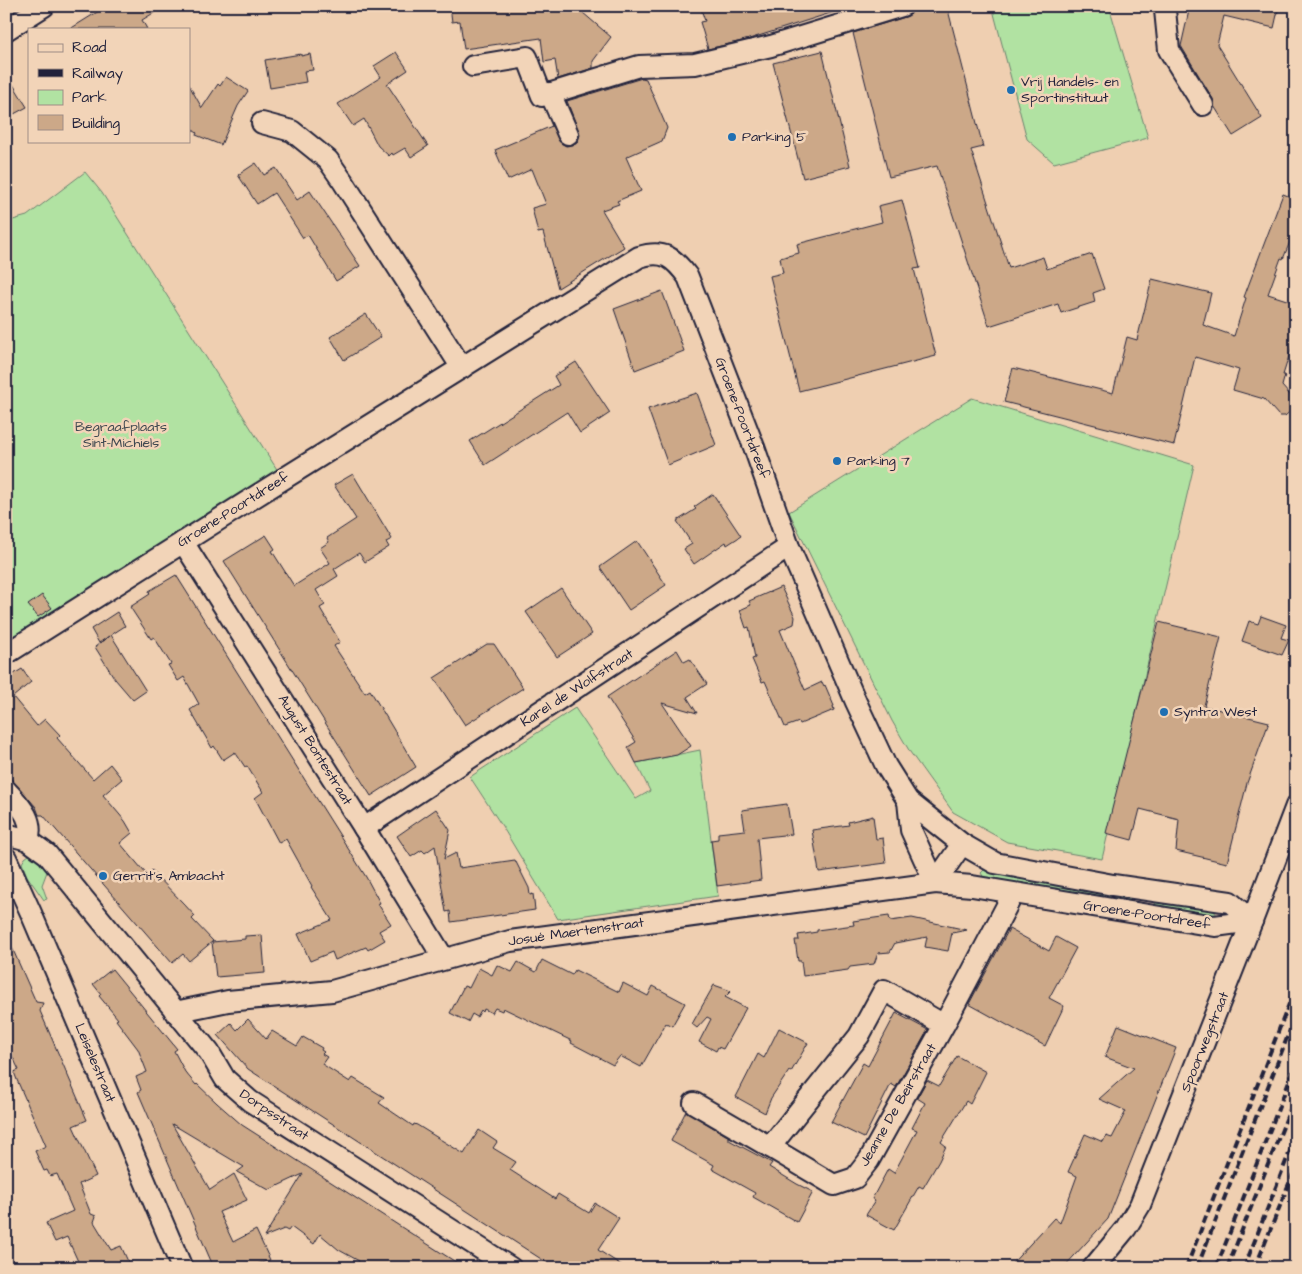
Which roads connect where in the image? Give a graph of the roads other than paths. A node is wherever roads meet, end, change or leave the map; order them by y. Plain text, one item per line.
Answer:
1 (44, 6) edge
2 (902, 6) edge
3 (1163, 6) edge
4 (6, 30) edge
5 (473, 66) dead end
6 (550, 93) junction
7 (1203, 105) dead end
8 (262, 123) dead end
9 (568, 134) dead end
10 (462, 368) junction
11 (183, 542) junction
12 (789, 547) junction
13 (6, 654) edge
14 (6, 790) edge
15 (908, 802) junction
16 (1296, 806) edge
17 (364, 828) junction
18 (6, 834) edge
19 (28, 840) junction
20 (962, 844) junction
21 (6, 858) edge
22 (935, 883) junction
23 (1145, 890) junction
24 (1013, 894) junction
25 (1141, 914) junction
26 (1252, 921) junction
27 (444, 959) junction
28 (176, 1012) junction
29 (944, 1025) junction
30 (694, 1103) dead end
31 (770, 1147) junction
32 (182, 1268) edge
33 (510, 1268) edge
34 (1093, 1268) edge

1 - 4 street
2 - 6 street
3 - 7 street
5 - 6 street
6 - 9 street
8 - 10 street
10 - 11 street, Groene-Poortdreef
10 - 12 street, Groene-Poortdreef
11 - 13 street, Groene-Poortdreef
11 - 17 street, August Bontestraat
12 - 15 street, Groene-Poortdreef
12 - 17 street, Karel de Wolfstraat
14 - 19 street
15 - 20 street, Groene-Poortdreef
15 - 22 street, Groene-Poortdreef
16 - 26 street, Spoorwegstraat
17 - 27 street, August Bontestraat
18 - 19 street, Dorpsstraat
19 - 28 street, Dorpsstraat
20 - 22 street
20 - 23 street, Groene-Poortdreef
21 - 32 street, Leiselestraat
22 - 24 street, Groene-Poortdreef
22 - 27 street, Josué Maertenstraat
23 - 25 street
23 - 26 street, Groene-Poortdreef
24 - 25 street, Groene-Poortdreef
24 - 29 street, Jeanne De Beirstraat
25 - 26 street, Groene-Poortdreef
26 - 34 street, Spoorwegstraat
27 - 28 street, Josué Maertenstraat
28 - 33 street, Dorpsstraat
29 - 31 street
29 - 31 street, Jeanne De Beirstraat
30 - 31 street, Jeanne De Beirstraat

